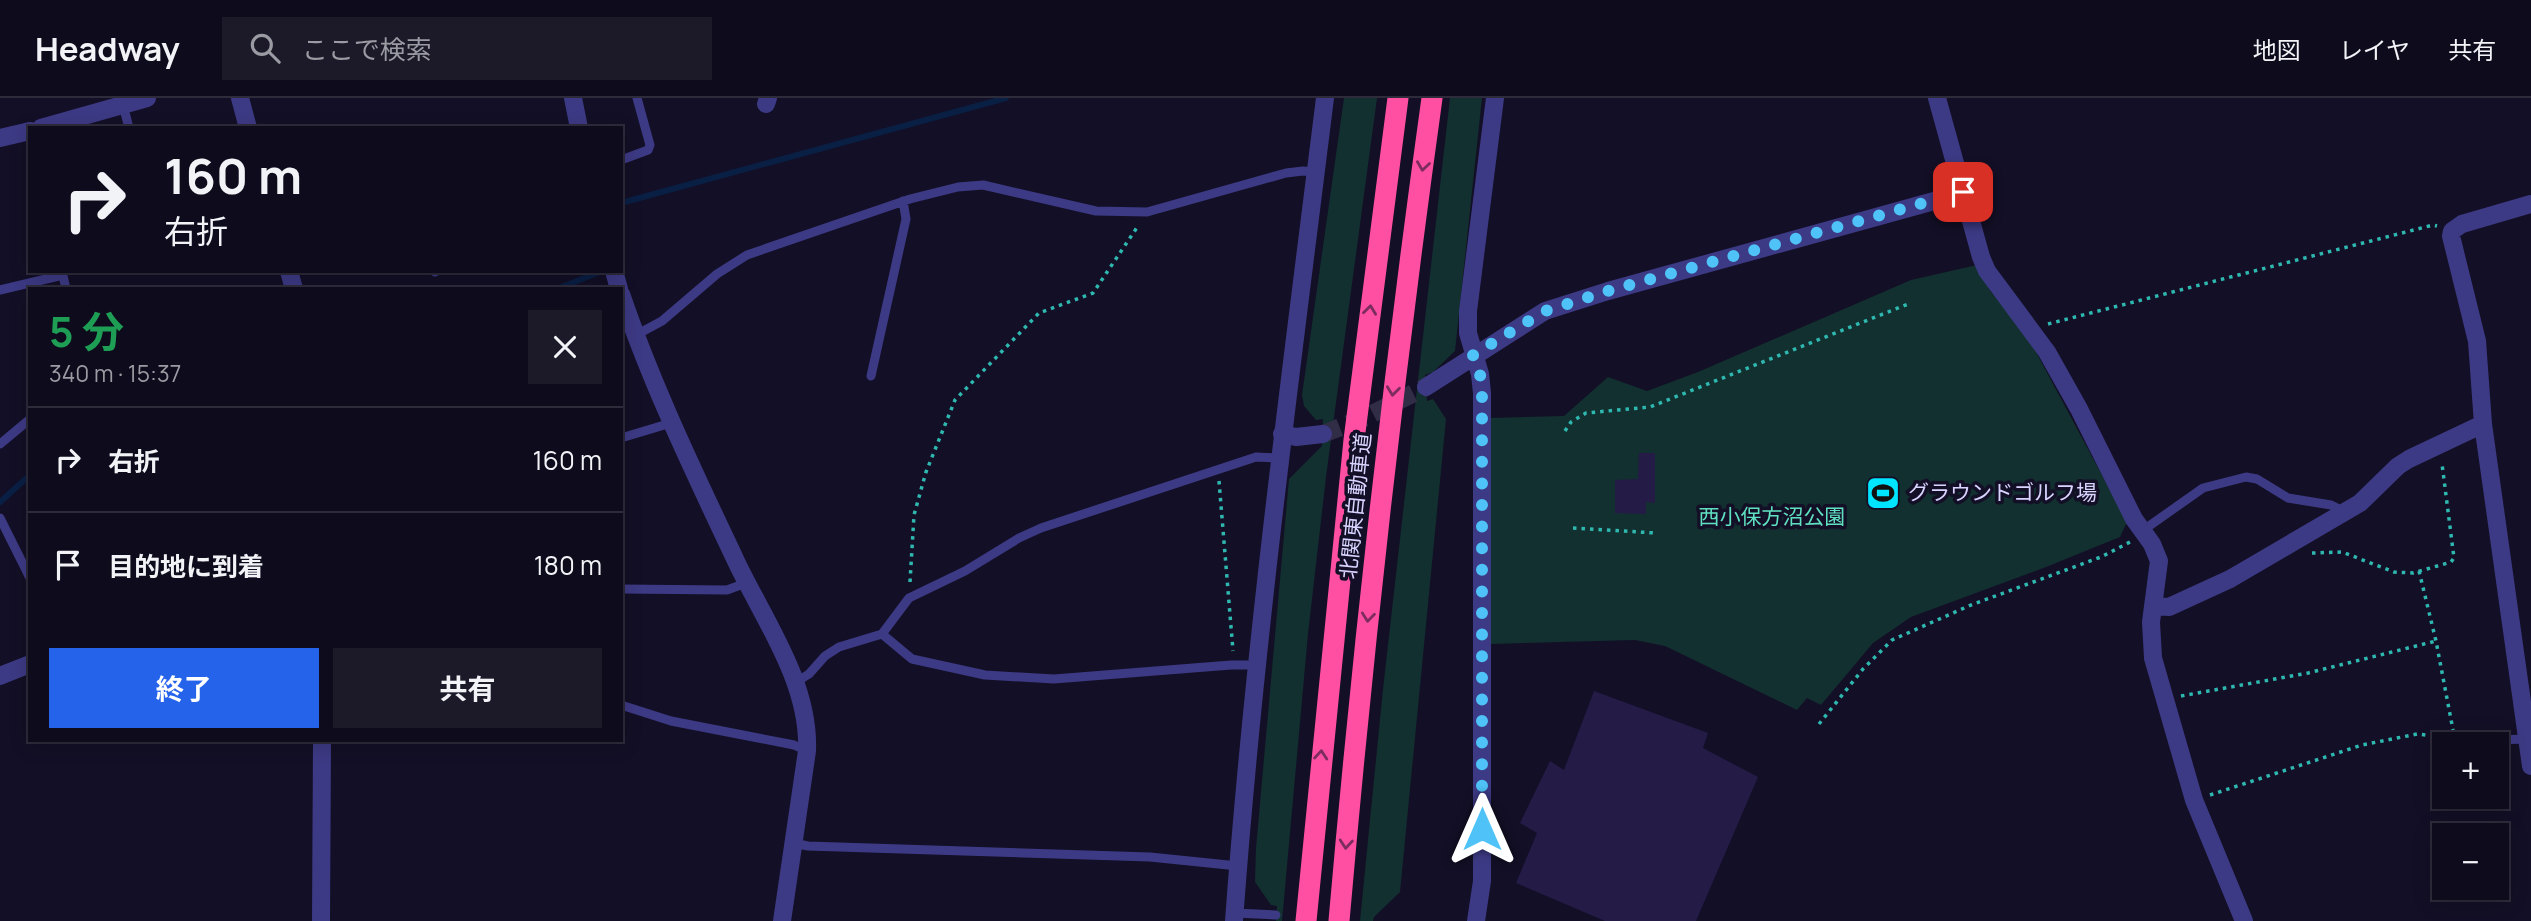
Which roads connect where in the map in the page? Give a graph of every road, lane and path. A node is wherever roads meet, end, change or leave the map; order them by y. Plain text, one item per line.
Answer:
1 (147, 98) edge
2 (240, 98) edge
3 (573, 98) edge
4 (637, 98) edge
5 (1325, 98) edge
6 (1398, 98) edge
7 (1432, 98) edge
8 (1494, 98) edge
9 (1937, 98) edge
10 (123, 105) junction
11 (57, 126) edge
12 (128, 126) edge
13 (247, 126) edge
14 (579, 126) edge
15 (28, 134) edge
16 (0, 138) edge
17 (623, 159) edge
18 (1316, 173) junction
19 (1963, 192) junction
20 (904, 201) junction
21 (2531, 204) edge
22 (1147, 212) junction
23 (2452, 231) junction
24 (62, 273) edge
25 (0, 290) edge
26 (623, 300) edge
27 (1908, 304) dead end
28 (2036, 334) junction
29 (635, 335) junction
30 (1473, 355) junction
31 (871, 376) dead end
32 (1426, 387) tunnel mouth
33 (28, 421) edge
34 (671, 423) junction
35 (2483, 424) junction
36 (1565, 431) dead end
37 (1282, 434) junction
38 (1323, 434) tunnel mouth
39 (623, 437) edge
40 (0, 444) edge
41 (2440, 444) junction
42 (1279, 458) junction
43 (1219, 468) junction
44 (2345, 512) junction
45 (0, 518) edge
46 (1573, 528) dead end
47 (2142, 531) junction
48 (1655, 533) dead end
49 (2283, 547) junction
50 (2419, 571) junction
51 (28, 574) edge
52 (746, 583) junction
53 (623, 589) edge
54 (909, 598) junction
55 (2154, 606) junction
56 (882, 634) junction
57 (2437, 641) junction
58 (28, 665) edge
59 (1236, 665) junction
60 (1257, 665) junction
61 (0, 676) edge
62 (796, 682) junction
63 (2165, 699) junction
64 (623, 706) edge
65 (1819, 724) dead end
66 (2453, 732) edge
67 (2432, 737) edge
68 (2529, 739) edge
69 (2509, 740) edge
70 (322, 742) edge
71 (807, 751) junction
72 (2531, 766) edge
73 (2194, 800) junction
74 (793, 843) junction
75 (1238, 866) junction
76 (1276, 915) dead end
77 (1234, 917) edge
78 (321, 921) edge
79 (782, 921) edge
80 (1306, 921) edge
81 (1339, 921) edge
82 (1476, 921) edge
83 (2244, 921) edge

1 - 10 street
2 - 13 street
3 - 14 street
4 - 17 lane
5 - 18 street
80 -> 6 highway, 北関東自動車道
7 -> 81 highway, 北関東自動車道
8 - 30 street
9 - 19 street
10 - 11 street
10 - 12 lane
15 - 16 street
18 - 22 lane
18 - 37 street
19 - 28 street
19 - 30 street
20 - 22 lane
20 - 29 lane
20 - 31 lane
21 - 23 street
22 - 54 path
23 - 28 path
23 - 35 street
24 - 25 lane
26 - 29 street
27 - 36 path
28 - 47 street
29 - 34 street
30 - 32 street
30 - 82 street
33 - 40 lane
34 - 39 lane
34 - 52 street
35 - 41 street
35 - 68 street
37 - 38 street
37 - 42 street
41 - 44 street
41 - 50 path
42 - 43 lane
42 - 60 street
43 - 54 lane
43 - 59 path
44 - 47 lane
44 - 49 street
45 - 51 lane
46 - 48 path
47 - 55 street
47 - 65 path
49 - 50 path
49 - 55 street
50 - 57 path
52 - 53 lane
52 - 62 street
54 - 56 lane
55 - 63 street
56 - 59 lane
56 - 62 lane
57 - 63 path
57 - 66 path
58 - 61 street
59 - 60 lane
60 - 75 street
62 - 71 street
63 - 73 street
64 - 71 lane
67 - 73 path
68 - 69 lane
68 - 72 street
70 - 78 street
71 - 74 street
73 - 83 street
74 - 75 lane
74 - 79 street
75 - 77 street
76 - 77 lane

